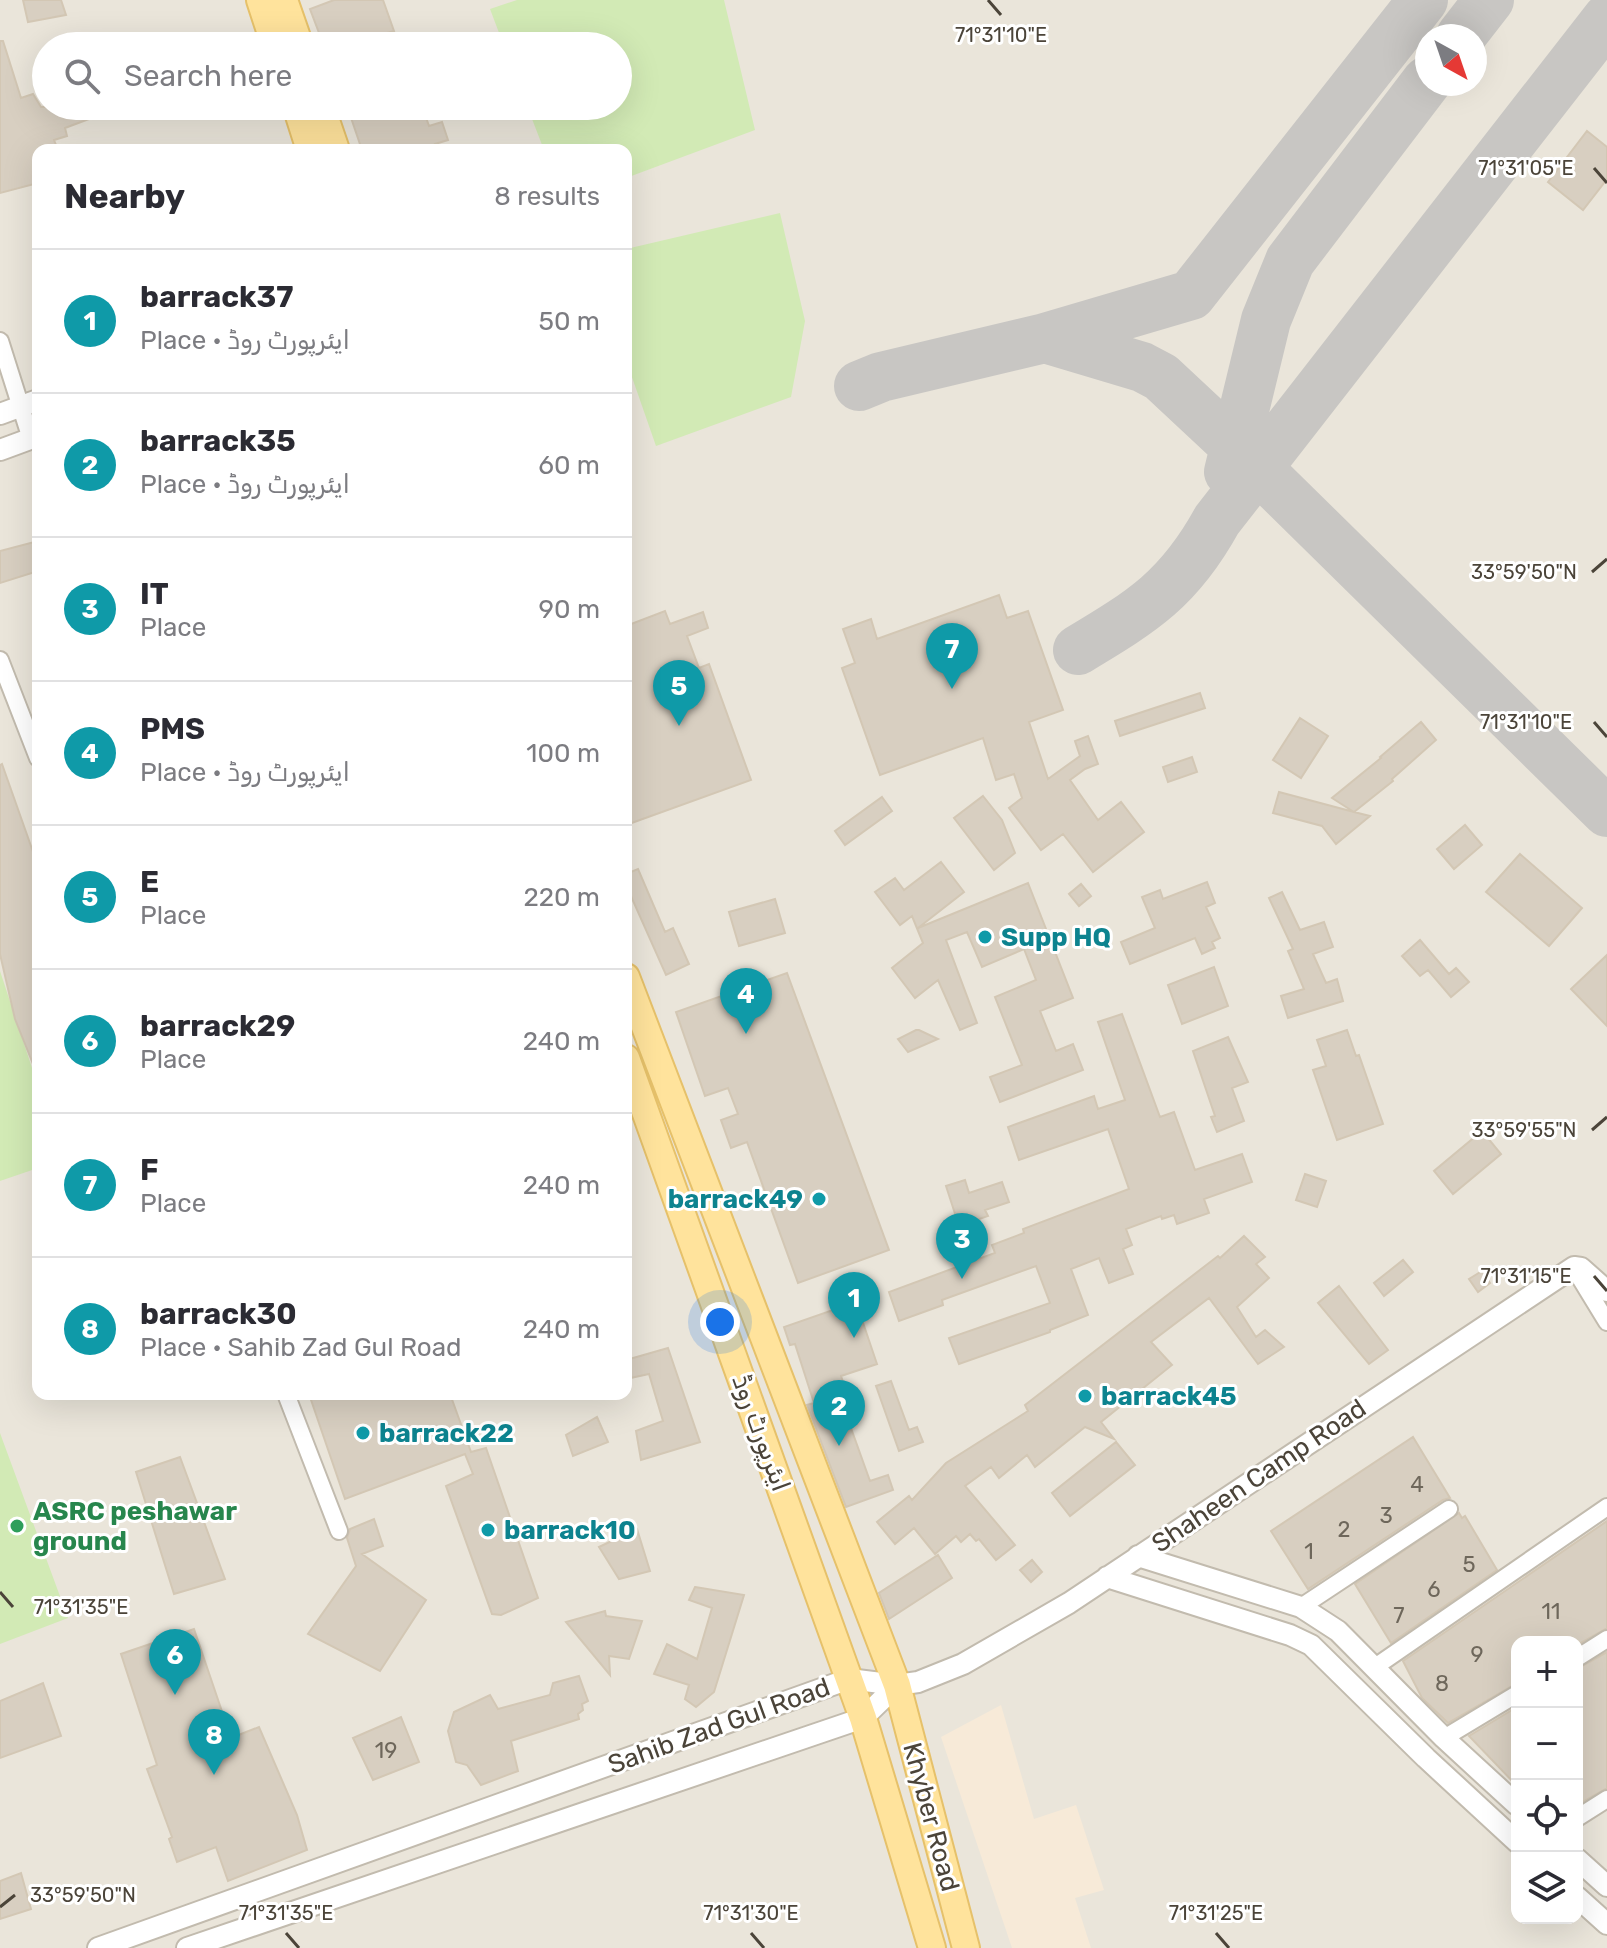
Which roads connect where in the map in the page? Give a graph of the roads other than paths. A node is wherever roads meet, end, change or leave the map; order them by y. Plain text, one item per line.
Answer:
1 (260, 0) edge
2 (284, 0) edge
3 (270, 32) edge
4 (295, 32) edge
5 (300, 120) edge
6 (326, 120) edge
7 (308, 144) edge
8 (334, 144) edge
9 (0, 341) edge
10 (29, 404) edge
11 (0, 414) edge
12 (32, 424) edge
13 (32, 439) edge
14 (0, 450) edge
15 (0, 660) edge
16 (32, 743) edge
17 (632, 993) edge
18 (632, 1075) edge
19 (1574, 1267) junction
20 (1607, 1291) edge
21 (1607, 1322) edge
22 (288, 1400) edge
23 (1607, 1507) edge
24 (1449, 1509) dead end
25 (339, 1531) dead end
26 (1138, 1556) junction
27 (1107, 1577) junction
28 (1301, 1607) junction
29 (1607, 1639) edge
30 (1583, 1654) edge
31 (1375, 1667) junction
32 (849, 1679) junction
33 (897, 1685) junction
34 (1511, 1698) edge
35 (863, 1718) junction
36 (1444, 1738) junction
37 (1511, 1799) edge
38 (1607, 1799) edge
39 (1583, 1814) edge
40 (1511, 1836) edge
41 (1583, 1864) edge
42 (1607, 1886) edge
43 (1583, 1902) edge
44 (1607, 1924) edge
45 (99, 1948) edge
46 (187, 1948) edge
47 (932, 1948) edge
48 (966, 1948) edge

1 - 3 main road
2 - 4 main road
5 - 7 main road
6 - 8 main road
9 - 10 street
10 - 11 street
10 - 12 street
13 - 14 street
15 - 16 street
17 - 33 main road, Khyber Road
18 - 32 main road, ایئرپورٹ روڈ
19 - 20 street
19 - 21 street
19 - 26 street, Shaheen Camp Road
22 - 25 street
23 - 31 street
24 - 28 street
26 - 27 street, Shaheen Camp Road
26 - 28 street
27 - 33 street, Shaheen Camp Road
27 - 40 street
28 - 31 street
29 - 30 street
31 - 36 street
32 - 33 street, Sahib Zad Gul Road
32 - 35 main road, ایئرپورٹ روڈ
32 - 45 street, Sahib Zad Gul Road
33 - 35 street, Sahib Zad Gul Road
33 - 48 main road, Khyber Road
34 - 36 street
35 - 46 street, Sahib Zad Gul Road
35 - 47 main road, Khyber Road
36 - 37 street
38 - 39 street
41 - 42 street
43 - 44 street

